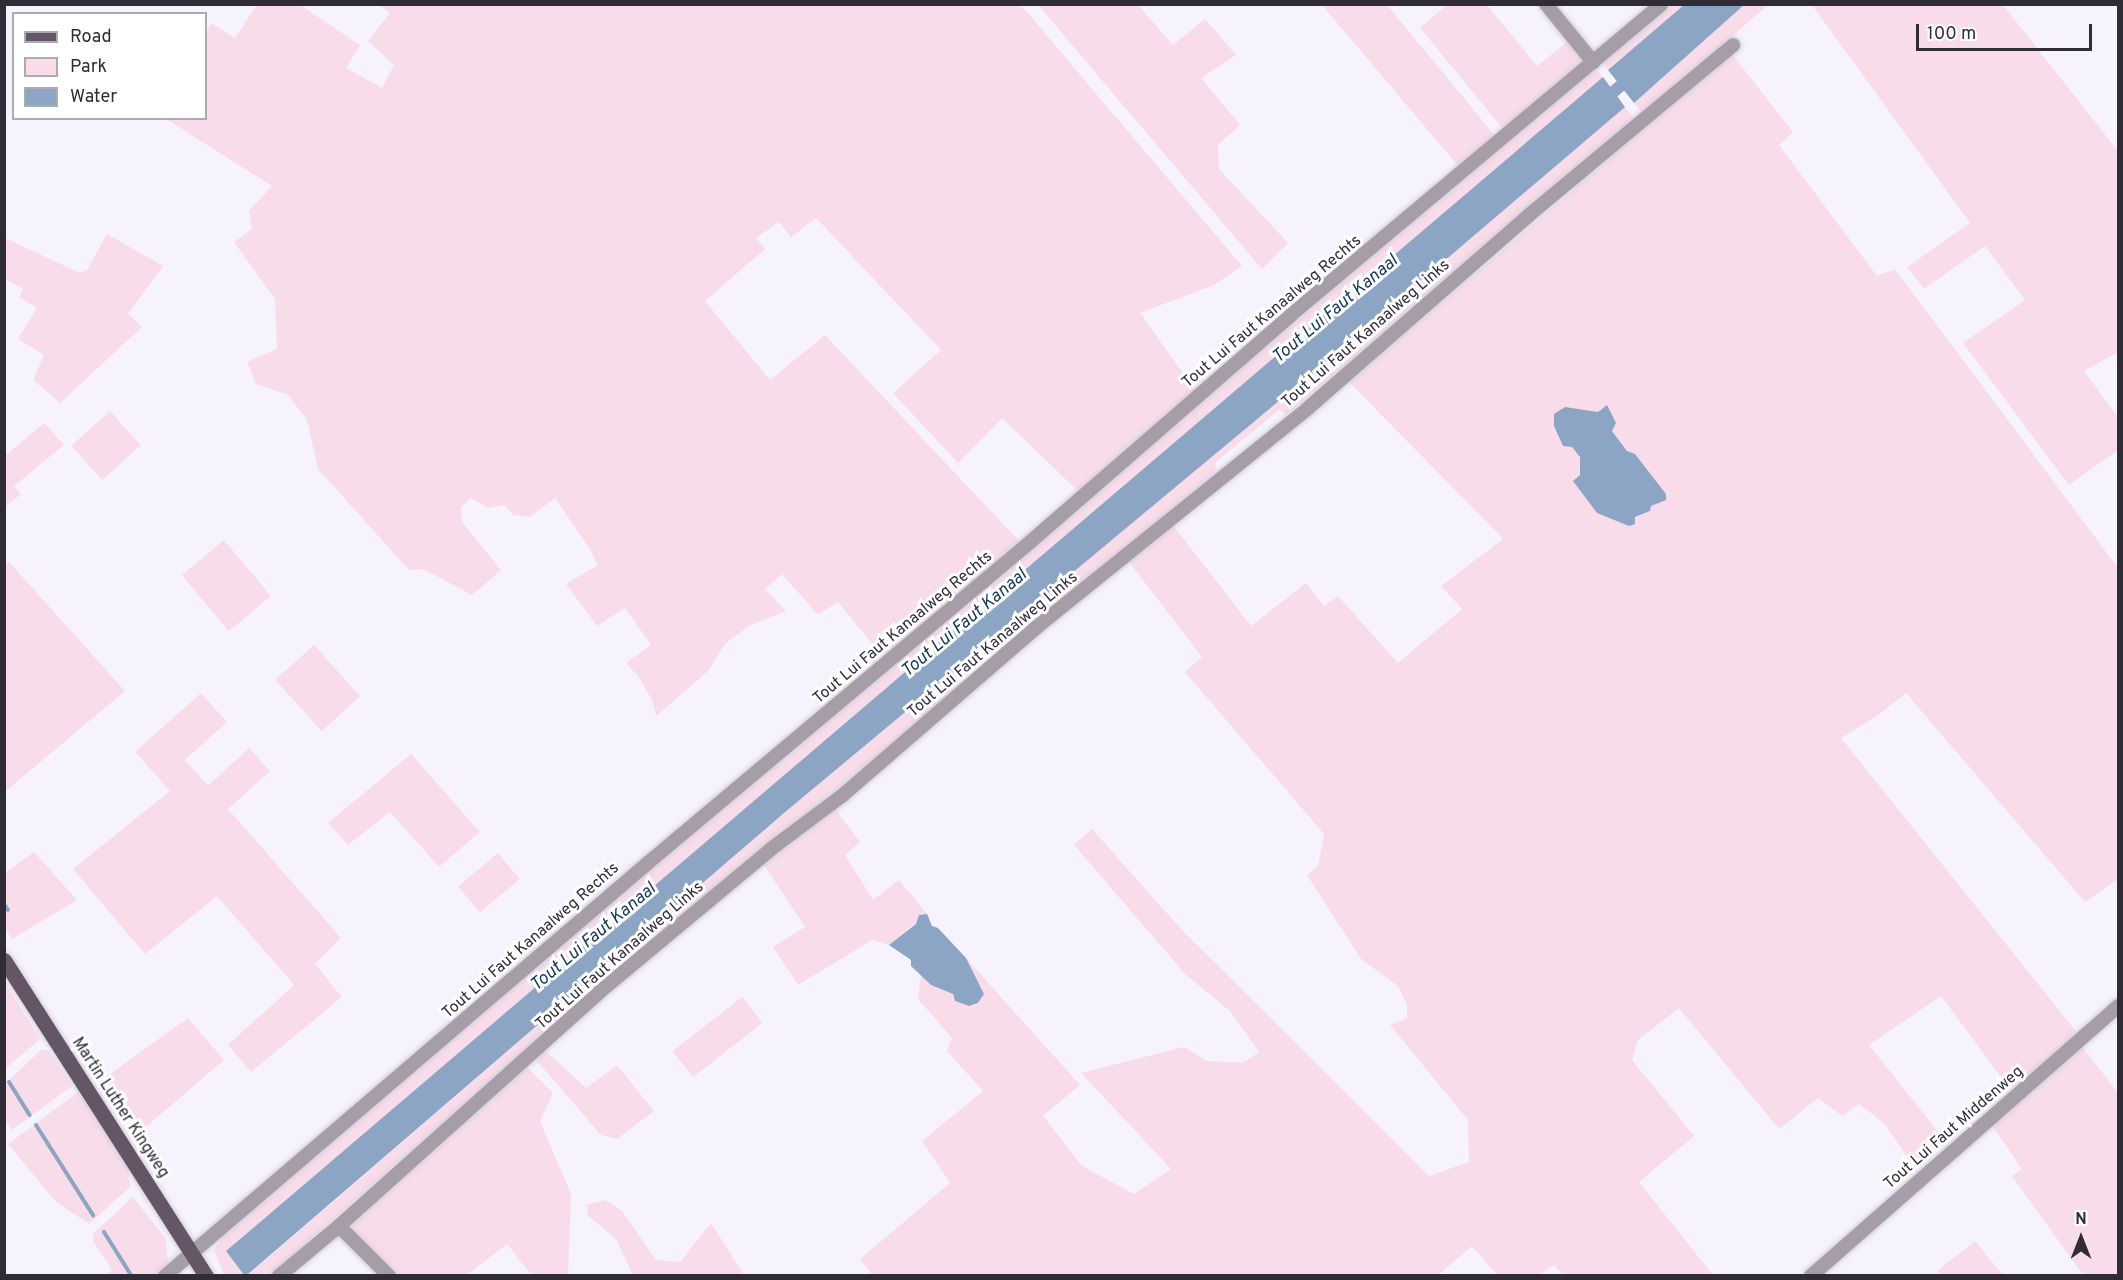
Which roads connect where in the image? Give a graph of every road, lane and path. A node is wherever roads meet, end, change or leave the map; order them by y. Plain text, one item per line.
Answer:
1 (1546, 4) edge
2 (1661, 4) edge
3 (1733, 45) dead end
4 (1593, 62) junction
5 (4, 960) edge
6 (2118, 1006) edge
7 (339, 1226) junction
8 (192, 1252) junction
9 (165, 1275) edge
10 (206, 1275) edge
11 (279, 1275) edge
12 (388, 1275) edge
13 (1811, 1275) edge

1 - 4 street
2 - 4 street, Tout Lui Faut Kanaalweg Rechts
3 - 7 street, Tout Lui Faut Kanaalweg Links
4 - 8 street, Tout Lui Faut Kanaalweg Rechts
5 - 8 main road, Martin Luther Kingweg
6 - 13 street, Tout Lui Faut Middenweg
7 - 11 street, Tout Lui Faut Kanaalweg Links
7 - 12 street
8 - 9 street, Tout Lui Faut Kanaalweg Rechts
8 - 10 main road, Martin Luther Kingweg

